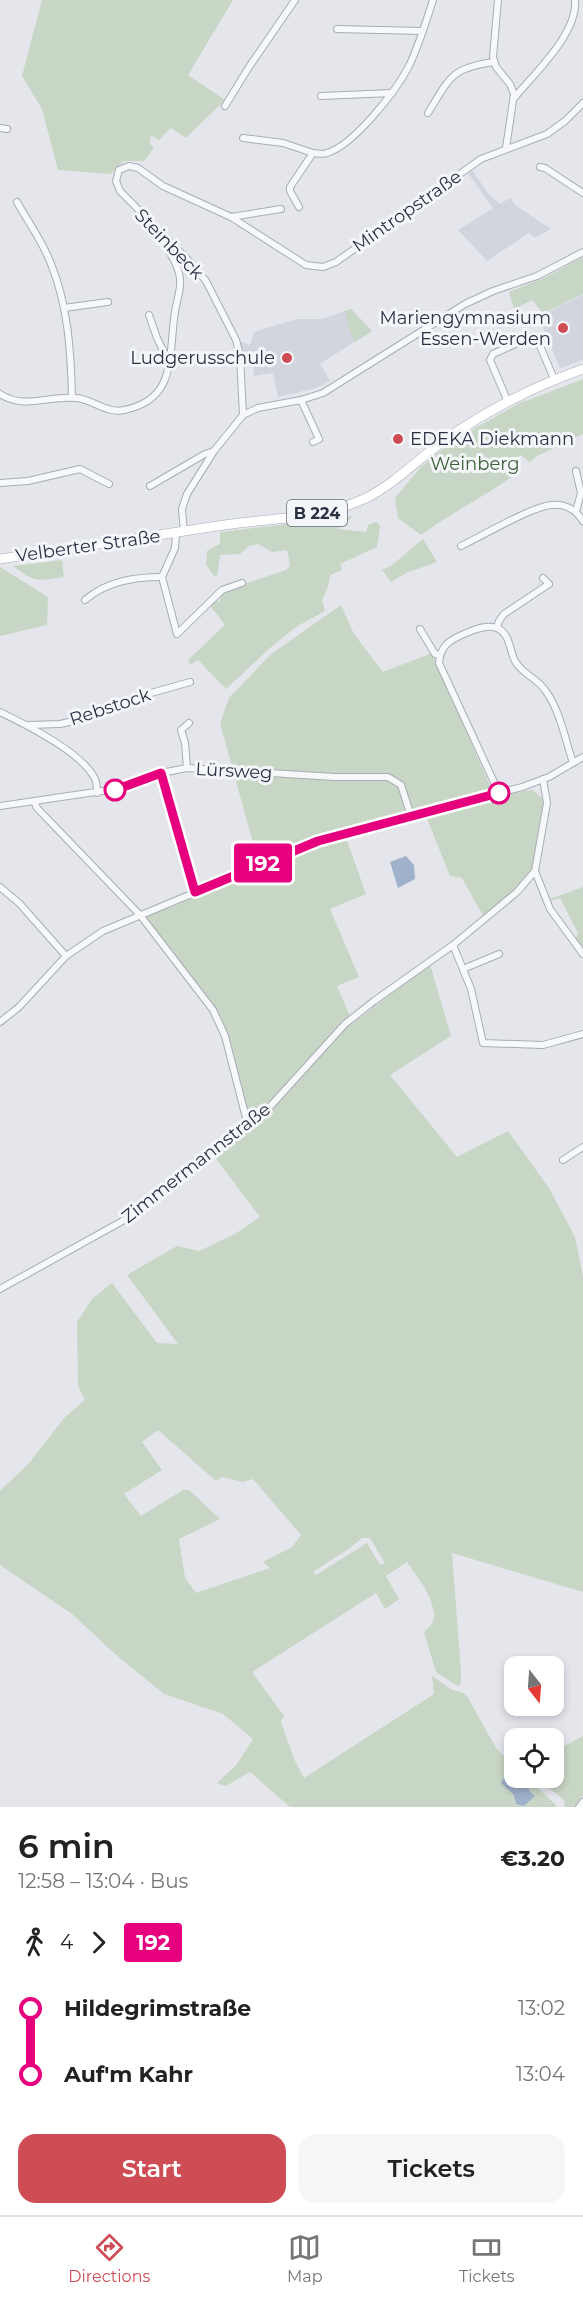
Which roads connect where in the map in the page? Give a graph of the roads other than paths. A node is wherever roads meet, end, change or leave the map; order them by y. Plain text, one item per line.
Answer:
1 (295, 0) edge
2 (433, 0) edge
3 (498, 0) edge
4 (575, 0) edge
5 (338, 29) dead end
6 (422, 31) junction
7 (494, 62) junction
8 (392, 93) junction
9 (321, 96) dead end
10 (514, 98) junction
11 (583, 103) edge
12 (225, 106) dead end
13 (428, 113) dead end
14 (243, 138) dead end
15 (506, 148) junction
16 (313, 153) junction
17 (540, 166) dead end
18 (116, 178) joint
19 (583, 193) edge
20 (17, 202) dead end
21 (299, 207) dead end
22 (281, 209) dead end
23 (231, 217) junction
24 (162, 235) junction
25 (583, 252) edge
26 (108, 302) dead end
27 (64, 308) junction
28 (149, 315) dead end
29 (170, 365) junction
30 (583, 369) edge
31 (554, 379) junction
32 (0, 394) edge
33 (72, 397) junction
34 (301, 400) junction
35 (508, 402) junction
36 (243, 415) junction
37 (313, 442) dead end
38 (214, 451) junction
39 (576, 471) dead end
40 (0, 483) edge
41 (109, 484) dead end
42 (150, 486) dead end
43 (576, 512) junction
44 (583, 521) edge
45 (180, 533) junction
46 (461, 546) dead end
47 (0, 559) edge
48 (162, 577) junction
49 (543, 578) dead end
50 (242, 583) dead end
51 (85, 600) dead end
52 (497, 627) junction
53 (420, 629) dead end
54 (440, 655) junction
55 (190, 682) dead end
56 (0, 712) edge
57 (189, 723) dead end
58 (29, 725) junction
59 (583, 757) edge
60 (573, 763) junction
61 (187, 768) junction
62 (161, 773) junction
63 (543, 779) junction
64 (97, 793) junction
65 (499, 793) junction
66 (34, 801) junction
67 (0, 806) edge
68 (411, 816) junction
69 (535, 871) junction
70 (0, 887) edge
71 (195, 892) junction
72 (140, 915) junction
73 (453, 945) junction
74 (499, 954) dead end
75 (583, 954) edge
76 (66, 956) junction
77 (463, 969) junction
78 (0, 1022) edge
79 (583, 1034) edge
80 (249, 1124) junction
81 (583, 1147) edge
82 (563, 1160) dead end
83 (0, 1289) edge
84 (583, 1802) edge
85 (579, 1807) edge

1 - 12 street
2 - 6 street
3 - 7 street
4 - 10 street
5 - 6 street
6 - 8 street
7 - 10 street
7 - 13 street
8 - 9 street
8 - 16 street
10 - 15 street
11 - 15 street, Mintropstraße
14 - 16 street
15 - 23 street, Mintropstraße
16 - 21 street
17 - 19 street
18 - 23 street, Mintropstraße
18 - 24 street, Steinbeck
20 - 27 street
22 - 23 street
24 - 29 street
24 - 36 street, Steinbeck
25 - 34 street
26 - 27 street
27 - 33 street
28 - 29 street
29 - 33 street
30 - 31 main road, B 224
31 - 35 main road, B 224
31 - 35 street
32 - 33 street
34 - 36 street
34 - 37 street
35 - 45 main road, Velberter Straße / B 224
36 - 38 street
38 - 42 street
38 - 45 street
39 - 43 street
40 - 41 street
43 - 44 street
43 - 46 street
45 - 47 main road, Velberter Straße / B 224
45 - 48 street, Velberter Straße
48 - 50 street
48 - 51 street
49 - 52 street
52 - 54 street
52 - 60 street
53 - 54 street
54 - 65 street
55 - 58 street, Rebstock
56 - 58 street
57 - 61 street
58 - 64 street
59 - 60 street
60 - 63 street
61 - 62 street, Lürsweg
61 - 68 street, Lürsweg
62 - 64 street, Lürsweg
62 - 71 street
63 - 65 street
63 - 69 street
64 - 66 street, Lürsweg
65 - 68 street
66 - 67 street, Lürsweg
66 - 72 street
68 - 71 street
69 - 73 street, Zimmermannstraße
69 - 75 street
70 - 76 street
71 - 72 street
72 - 76 street
72 - 80 street
73 - 77 street
73 - 80 street, Zimmermannstraße
74 - 77 street
76 - 78 street
77 - 79 street
80 - 83 street, Zimmermannstraße
81 - 82 street
84 - 85 street

